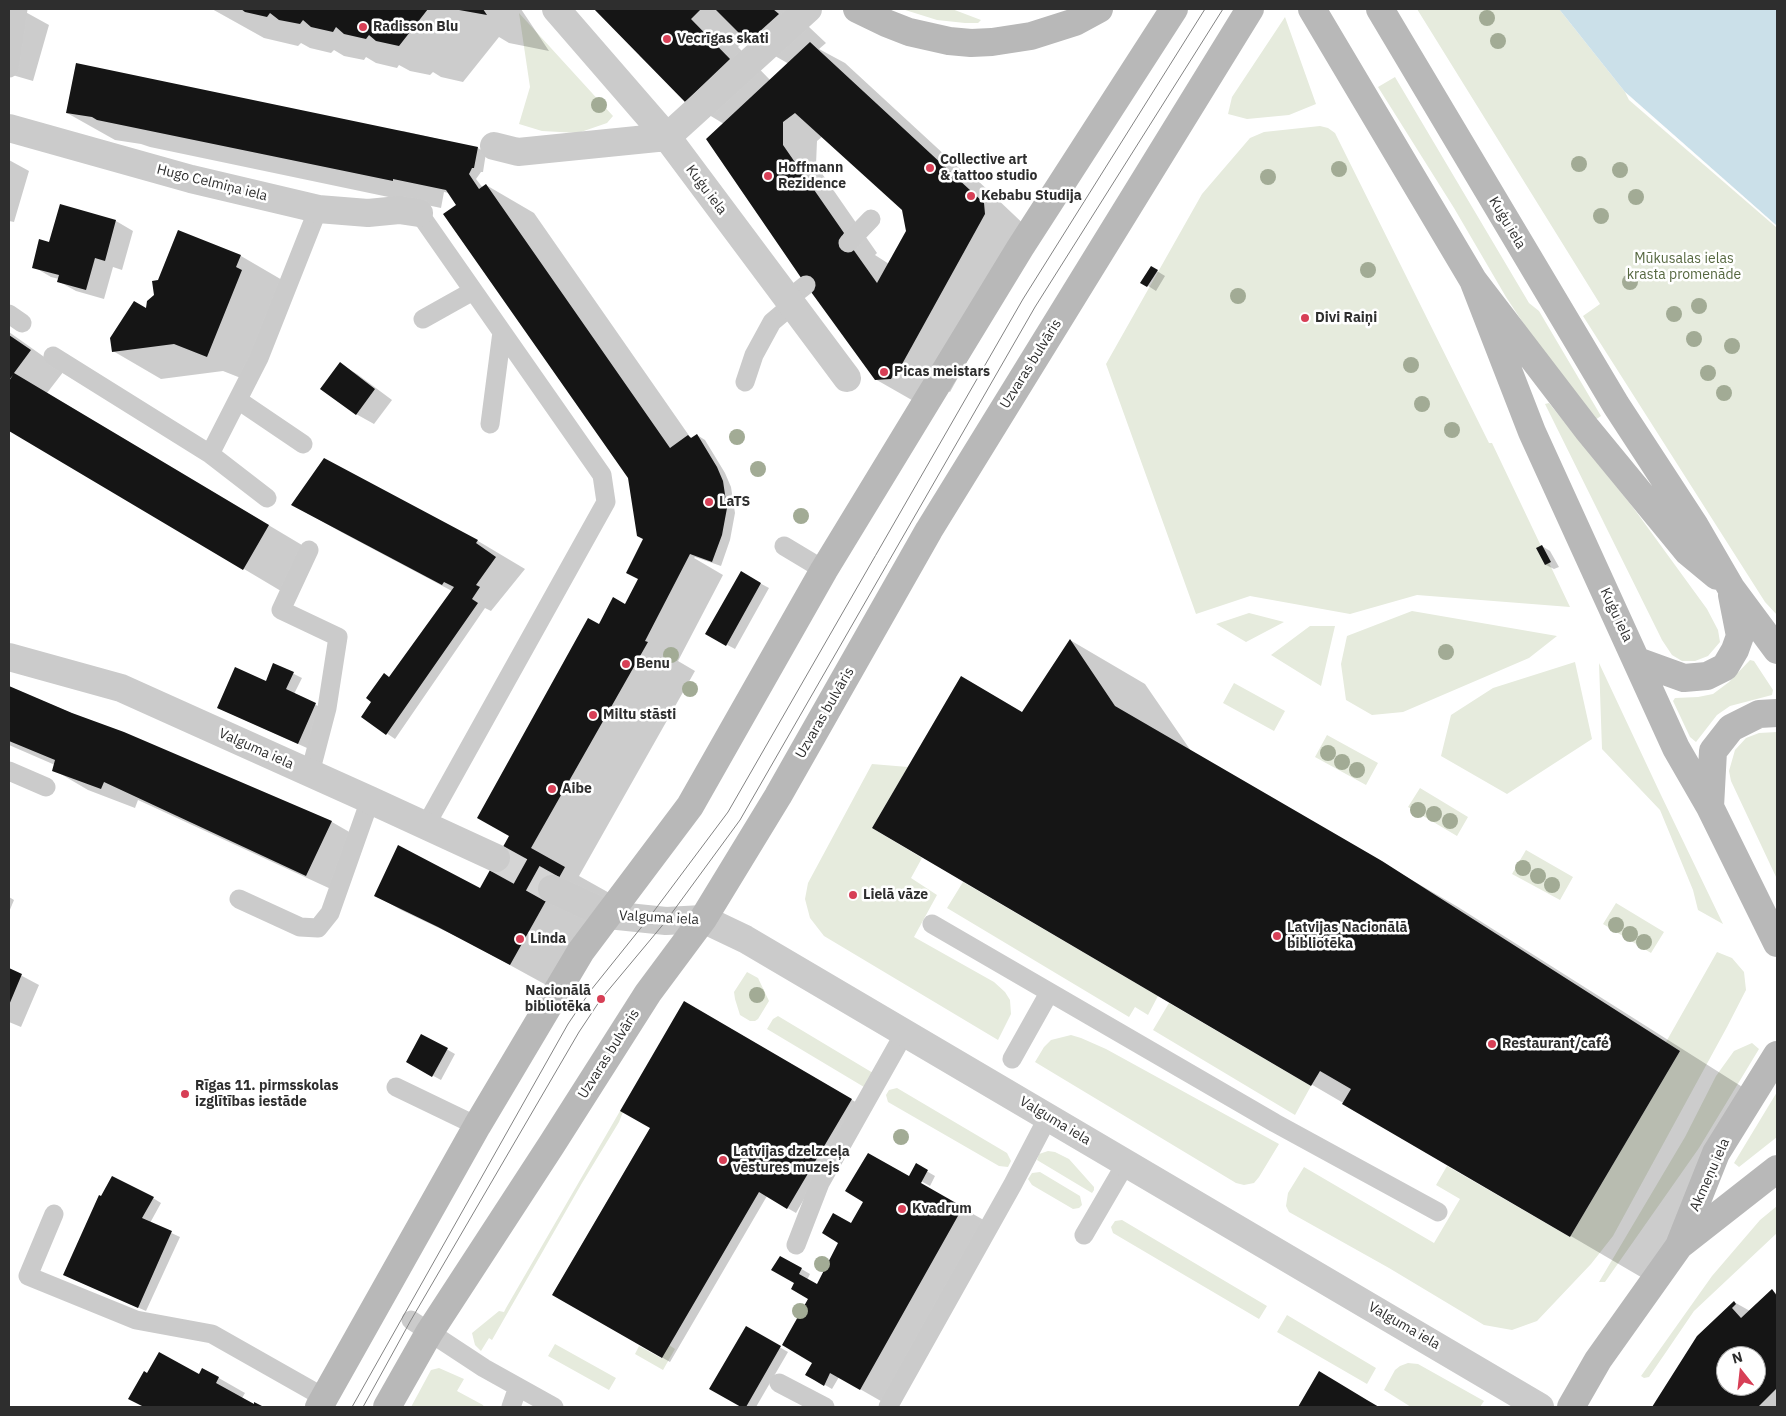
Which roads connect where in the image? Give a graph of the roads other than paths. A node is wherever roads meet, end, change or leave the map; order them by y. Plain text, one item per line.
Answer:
1 (18, 9) edge
2 (556, 9) edge
3 (808, 9) edge
4 (857, 9) edge
5 (1099, 9) edge
6 (1174, 9) edge
7 (1250, 9) edge
8 (1312, 9) edge
9 (1380, 9) edge
10 (9, 68) edge
11 (9, 128) edge
12 (667, 138) junction
13 (506, 149) dead end
14 (318, 209) junction
15 (419, 213) joint
16 (872, 219) dead end
17 (848, 243) dead end
18 (1472, 280) junction
19 (473, 290) junction
20 (795, 296) junction
21 (423, 318) dead end
22 (502, 332) junction
23 (53, 356) dead end
24 (847, 378) dead end
25 (745, 382) dead end
26 (238, 400) junction
27 (490, 424) dead end
28 (303, 444) dead end
29 (210, 454) junction
30 (266, 498) dead end
31 (784, 546) dead end
32 (309, 550) dead end
33 (824, 570) junction
34 (1731, 588) junction
35 (1777, 650) edge
36 (9, 657) edge
37 (1637, 662) junction
38 (1777, 713) edge
39 (9, 771) edge
40 (310, 773) junction
41 (46, 786) dead end
42 (370, 800) junction
43 (1710, 807) junction
44 (426, 825) junction
45 (496, 858) tunnel mouth
46 (552, 889) tunnel mouth
47 (239, 899) dead end
48 (608, 915) junction
49 (703, 919) junction
50 (932, 924) dead end
51 (1777, 943) edge
52 (1049, 993) junction
53 (905, 1032) junction
54 (1777, 1055) edge
55 (1012, 1058) dead end
56 (396, 1087) dead end
57 (1048, 1117) junction
58 (477, 1126) junction
59 (1126, 1163) junction
60 (1777, 1169) edge
61 (1438, 1212) dead end
62 (54, 1214) dead end
63 (1084, 1235) dead end
64 (796, 1245) dead end
65 (1679, 1246) junction
66 (420, 1326) junction
67 (779, 1383) dead end
68 (518, 1387) junction
69 (322, 1403) edge
70 (387, 1407) edge
71 (511, 1407) edge
72 (554, 1407) edge
73 (825, 1407) edge
74 (888, 1407) edge
75 (1540, 1407) edge
76 (1571, 1407) edge

1 - 10 lane
2 - 12 street, Kuģu iela
3 - 12 street
4 - 5 main road
6 - 33 main road
7 - 49 main road, Uzvaras bulvāris
8 - 18 main road, Kuģu iela
9 - 34 main road, Kuģu iela
11 - 14 street, Hugo Celmiņa iela
12 - 13 street
12 - 20 street, Kuģu iela
14 - 15 street, Hugo Celmiņa iela
14 - 26 lane
15 - 19 lane
16 - 17 lane
18 - 34 main road, Kuģu iela
18 - 37 main road, Kuģu iela
19 - 21 lane
19 - 22 lane
20 - 24 street, Kuģu iela
20 - 25 lane
22 - 27 lane
22 - 44 lane
23 - 29 lane
26 - 28 lane
26 - 29 lane
29 - 30 lane
31 - 33 lane
32 - 40 lane
33 - 48 main road
34 - 35 main road, Kuģu iela
34 - 37 main road
36 - 40 street, Valguma iela
37 - 43 main road, Kuģu iela
38 - 43 main road
39 - 41 lane
40 - 42 street, Valguma iela
42 - 44 street, Valguma iela
42 - 47 lane
43 - 51 main road, Kuģu iela
44 - 45 street, Valguma iela
46 - 48 street, Valguma iela
48 - 49 street, Valguma iela
48 - 58 main road
49 - 53 street, Valguma iela
49 - 66 main road, Uzvaras bulvāris
50 - 52 lane
52 - 55 lane
52 - 61 lane
53 - 57 street, Valguma iela
53 - 64 lane
54 - 65 main road, Akmeņu iela
56 - 58 lane
57 - 59 street, Valguma iela
57 - 74 lane
58 - 69 main road
59 - 63 lane
59 - 75 street, Valguma iela
60 - 65 main road, Akmeņu iela
62 - 69 lane
65 - 76 main road, Akmeņu iela
66 - 68 lane
66 - 70 main road, Uzvaras bulvāris
67 - 73 lane
68 - 71 lane
68 - 72 lane

